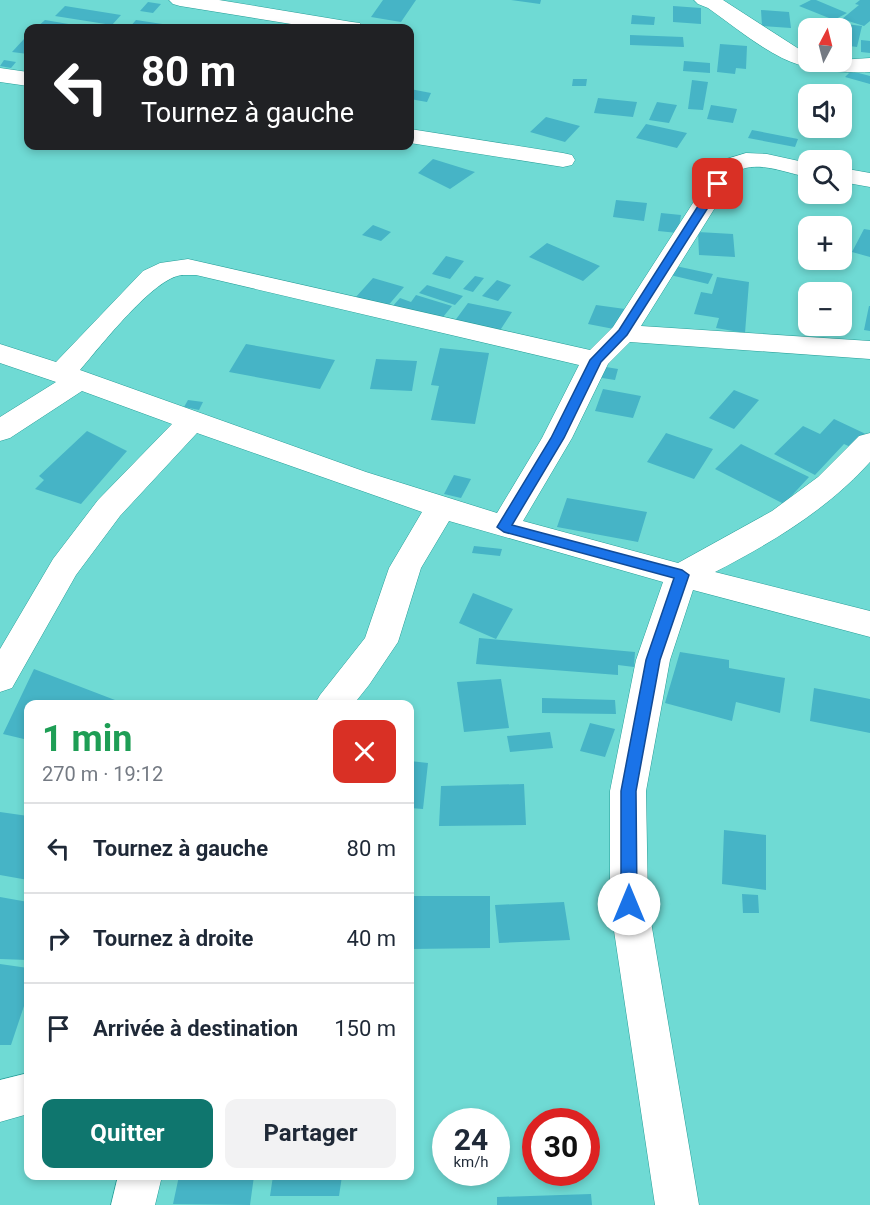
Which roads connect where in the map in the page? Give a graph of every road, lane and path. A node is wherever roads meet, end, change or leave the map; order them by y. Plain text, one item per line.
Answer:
1 (180, 0) edge
2 (705, 0) edge
3 (327, 24) edge
4 (798, 56) edge
5 (852, 65) edge
6 (870, 65) edge
7 (0, 75) edge
8 (24, 78) edge
9 (414, 137) edge
10 (563, 160) dead end
11 (798, 168) edge
12 (852, 177) edge
13 (870, 180) edge
14 (623, 333) junction
15 (870, 350) edge
16 (0, 353) edge
17 (596, 360) junction
18 (70, 376) junction
19 (191, 421) junction
20 (0, 431) edge
21 (870, 443) edge
22 (441, 507) junction
23 (504, 527) junction
24 (682, 575) junction
25 (870, 624) edge
26 (0, 679) edge
27 (336, 700) edge
28 (24, 1095) edge
29 (0, 1101) edge
30 (139, 1180) edge
31 (133, 1205) edge
32 (677, 1205) edge

1 - 3 street
2 - 4 street
5 - 6 street
7 - 8 street
9 - 10 street
11 - 14 street
12 - 13 street
14 - 15 street
14 - 17 street
16 - 18 street
17 - 18 street
17 - 23 street
18 - 19 street
18 - 20 street
19 - 22 street
19 - 26 street
21 - 24 street
22 - 23 street
22 - 27 street
23 - 24 street
24 - 25 street
24 - 32 street
28 - 29 street
30 - 31 street

